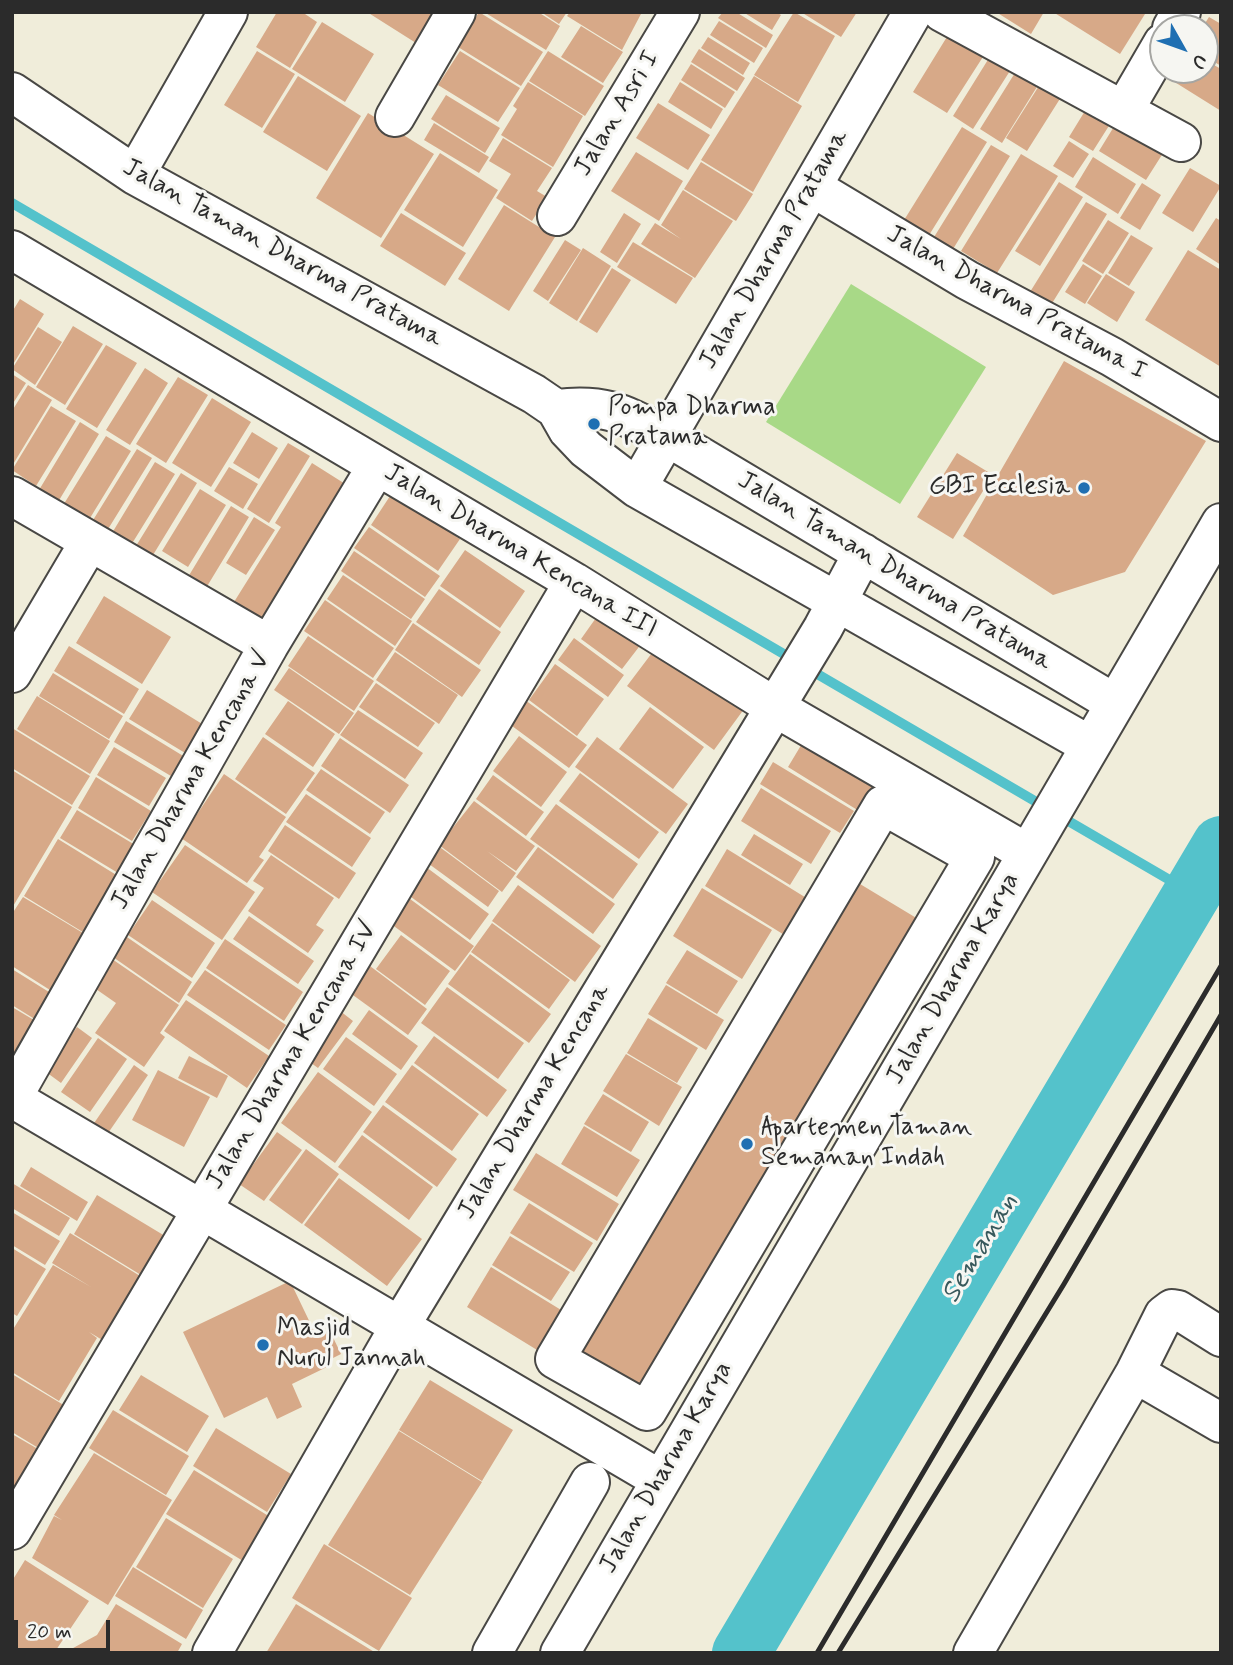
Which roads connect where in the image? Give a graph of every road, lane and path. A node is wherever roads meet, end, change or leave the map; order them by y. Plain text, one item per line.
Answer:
1 (228, 12) edge
2 (456, 12) edge
3 (680, 12) edge
4 (913, 12) edge
5 (942, 12) edge
6 (1149, 67) edge
7 (12, 92) edge
8 (1124, 110) junction
9 (395, 117) dead end
10 (1181, 142) dead end
11 (135, 175) junction
12 (812, 187) junction
13 (557, 216) dead end
14 (12, 250) edge
15 (556, 410) junction
16 (1221, 422) edge
17 (666, 436) junction
18 (377, 466) junction
19 (637, 488) junction
20 (12, 496) edge
21 (1221, 523) edge
22 (90, 541) junction
23 (863, 553) junction
24 (574, 582) junction
25 (829, 614) junction
26 (269, 645) junction
27 (12, 673) edge
28 (1115, 703) junction
29 (774, 704) junction
30 (1083, 756) junction
31 (1032, 845) junction
32 (954, 892) junction
33 (992, 913) junction
34 (12, 1098) edge
35 (203, 1209) junction
36 (699, 1323) junction
37 (400, 1326) junction
38 (1221, 1338) edge
39 (740, 1345) junction
40 (1135, 1373) junction
41 (1221, 1423) edge
42 (661, 1480) junction
43 (590, 1482) dead end
44 (12, 1530) edge
45 (212, 1653) edge
46 (492, 1653) edge
47 (560, 1653) edge
48 (974, 1653) edge

1 - 11 street
2 - 9 street
3 - 13 street, Jalan Asri I
4 - 12 street, Jalan Dharma Pratama
5 - 8 street
6 - 8 street
7 - 11 street, Jalan Taman Dharma Pratama
8 - 10 street
11 - 15 street, Jalan Taman Dharma Pratama
12 - 16 street, Jalan Dharma Pratama I
12 - 17 street, Jalan Dharma Pratama
14 - 18 street, Jalan Dharma Kencana III
15 - 17 street, Jalan Taman Dharma Pratama
15 - 19 street, Jalan Taman Dharma Pratama
17 - 19 street, Jalan Dharma Pratama
17 - 23 street, Jalan Taman Dharma Pratama
18 - 24 street, Jalan Dharma Kencana III
18 - 26 street, Jalan Dharma Kencana V
19 - 25 street, Jalan Taman Dharma Pratama
20 - 22 street
21 - 28 street, Jalan Dharma Karya
22 - 26 street
22 - 27 street
23 - 25 street, Jalan Dharma Kencana
23 - 28 street, Jalan Taman Dharma Pratama
24 - 29 street, Jalan Dharma Kencana III
24 - 35 street, Jalan Dharma Kencana IV
25 - 29 street, Jalan Dharma Kencana
25 - 30 street, Jalan Taman Dharma Pratama
26 - 34 street, Jalan Dharma Kencana V
28 - 30 street, Jalan Dharma Karya
29 - 31 street, Jalan Dharma Kencana III
29 - 37 street, Jalan Dharma Kencana
30 - 31 street, Jalan Dharma Karya
31 - 33 street, Jalan Dharma Karya
32 - 33 street
32 - 36 street
32 - 36 street
33 - 39 street, Jalan Dharma Karya
34 - 35 street
35 - 37 street
35 - 44 street, Jalan Dharma Kencana IV
36 - 39 street
37 - 42 street
37 - 45 street, Jalan Dharma Kencana
38 - 40 street
39 - 42 street, Jalan Dharma Karya
40 - 41 street
40 - 48 street
42 - 47 street, Jalan Dharma Karya
43 - 46 street

